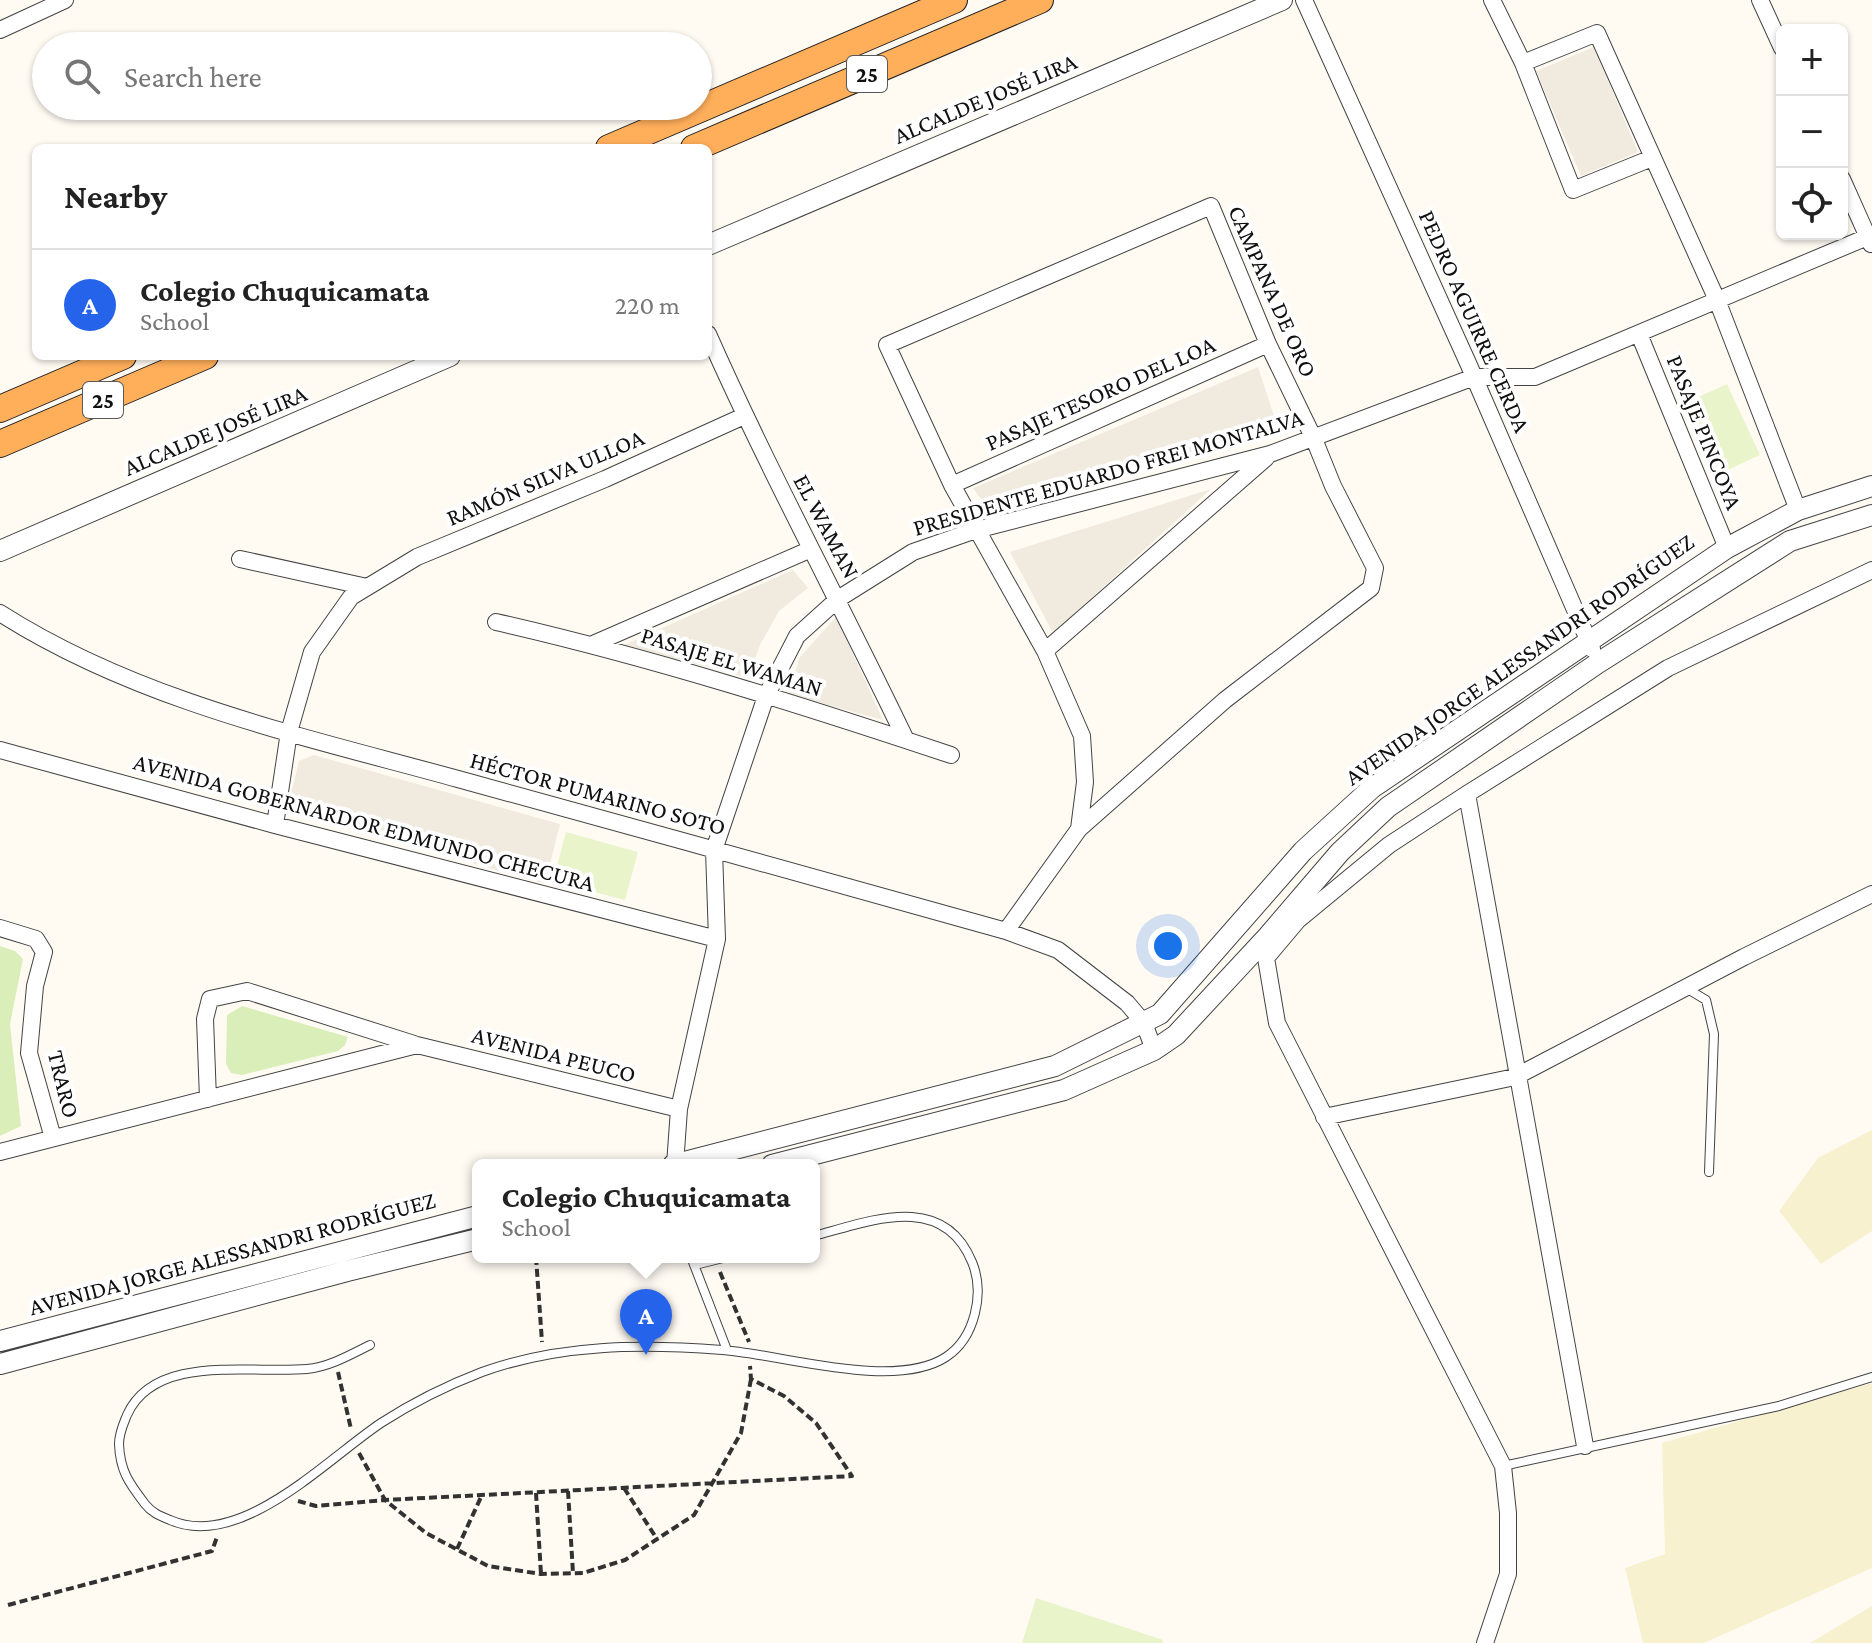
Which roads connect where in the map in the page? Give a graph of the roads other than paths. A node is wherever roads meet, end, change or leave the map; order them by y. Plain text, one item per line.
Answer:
1 (65, 0) edge
2 (954, 0) edge
3 (1040, 0) edge
4 (1282, 0) edge
5 (1304, 0) edge
6 (1492, 0) edge
7 (1760, 0) edge
8 (0, 30) edge
9 (1776, 35) edge
10 (1523, 63) junction
11 (712, 104) edge
12 (674, 120) edge
13 (618, 144) edge
14 (703, 144) edge
15 (1652, 158) junction
16 (1848, 192) edge
17 (1871, 240) edge
18 (712, 243) edge
19 (1717, 300) junction
20 (1639, 334) junction
21 (712, 343) edge
22 (1268, 344) junction
23 (114, 360) edge
24 (196, 360) edge
25 (441, 360) edge
26 (1474, 377) junction
27 (0, 409) edge
28 (744, 416) junction
29 (1314, 439) junction
30 (0, 444) edge
31 (1270, 454) junction
32 (952, 485) junction
33 (1872, 486) edge
34 (1798, 510) junction
35 (1872, 515) edge
36 (976, 530) junction
37 (1727, 548) junction
38 (809, 550) junction
39 (0, 551) edge
40 (240, 559) dead end
41 (1872, 570) edge
42 (367, 587) junction
43 (838, 599) junction
44 (0, 613) edge
45 (496, 622) dead end
46 (1589, 642) junction
47 (593, 644) junction
48 (1045, 651) junction
49 (1598, 663) junction
50 (766, 696) junction
51 (289, 732) junction
52 (906, 740) junction
53 (0, 750) edge
54 (951, 755) dead end
55 (1467, 794) junction
56 (275, 825) junction
57 (1079, 829) junction
58 (714, 850) junction
59 (1872, 894) edge
60 (0, 928) edge
61 (1006, 931) junction
62 (1268, 936) junction
63 (717, 939) junction
64 (1266, 958) junction
65 (1686, 987) junction
66 (1144, 1023) junction
67 (417, 1045) junction
68 (1154, 1050) junction
69 (1516, 1077) junction
70 (208, 1099) junction
71 (679, 1109) junction
72 (1324, 1117) junction
73 (53, 1138) junction
74 (0, 1152) edge
75 (675, 1159) edge
76 (698, 1159) edge
77 (795, 1159) edge
78 (1709, 1172) dead end
79 (472, 1218) edge
80 (820, 1234) edge
81 (472, 1240) edge
82 (343, 1261) junction
83 (694, 1263) edge
84 (7, 1339) edge
85 (370, 1345) dead end
86 (727, 1350) junction
87 (20, 1358) junction
88 (0, 1364) edge
89 (1872, 1377) edge
90 (1585, 1446) junction
91 (1503, 1466) junction
92 (1485, 1643) edge

1 - 8 street
2 - 11 highway, 25
3 - 14 highway, 25
4 - 18 street, ALCALDE JOSÉ LIRA
5 - 26 street, PEDRO AGUIRRE CERDA
6 - 10 street
7 - 9 street
10 - 15 street
10 - 15 street
12 - 13 highway, 25
15 - 19 street
16 - 17 street
17 - 19 street, PRESIDENTE EDUARDO FREI MONTALVA
19 - 20 street, PRESIDENTE EDUARDO FREI MONTALVA
19 - 34 street
20 - 26 street, PRESIDENTE EDUARDO FREI MONTALVA
20 - 37 street, PASAJE PINCOYA
21 - 28 street, EL WAMAN
22 - 29 street, CAMPANA DE ORO
22 - 32 street, PASAJE TESORO DEL LOA
22 - 32 street, CAMPANA DE ORO
23 - 27 highway, 25
24 - 30 highway, 25
25 - 39 street, ALCALDE JOSÉ LIRA
26 - 29 street, PRESIDENTE EDUARDO FREI MONTALVA
26 - 46 street, PEDRO AGUIRRE CERDA
28 - 38 street, EL WAMAN
28 - 42 street, RAMÓN SILVA ULLOA
29 - 31 street, PRESIDENTE EDUARDO FREI MONTALVA
29 - 57 street, CAMPANA DE ORO
31 - 36 street, PRESIDENTE EDUARDO FREI MONTALVA
31 - 48 street
32 - 36 street
33 - 34 street, AVENIDA JORGE ALESSANDRI RODRÍGUEZ
34 - 37 street, AVENIDA JORGE ALESSANDRI RODRÍGUEZ
35 - 49 street, AVENIDA JORGE ALESSANDRI RODRÍGUEZ
36 - 43 street, PRESIDENTE EDUARDO FREI MONTALVA
36 - 48 street
37 - 46 street, AVENIDA JORGE ALESSANDRI RODRÍGUEZ
38 - 43 street, EL WAMAN
38 - 47 street
40 - 42 street
41 - 55 street
42 - 51 street, RAMÓN SILVA ULLOA
43 - 50 street, PRESIDENTE EDUARDO FREI MONTALVA
43 - 52 street, EL WAMAN
44 - 51 street, HÉCTOR PUMARINO SOTO
45 - 47 street, PASAJE EL WAMAN
46 - 49 street, PEDRO AGUIRRE CERDA
46 - 66 street, AVENIDA JORGE ALESSANDRI RODRÍGUEZ
47 - 50 street, PASAJE EL WAMAN
48 - 57 street
49 - 62 street, AVENIDA JORGE ALESSANDRI RODRÍGUEZ
50 - 52 street, PASAJE EL WAMAN
50 - 58 street, PRESIDENTE EDUARDO FREI MONTALVA
51 - 56 street, RAMÓN SILVA ULLOA
51 - 58 street, HÉCTOR PUMARINO SOTO
52 - 54 street, PASAJE EL WAMAN
53 - 56 street, AVENIDA GOBERNARDOR EDMUNDO CHECURA
55 - 64 street
55 - 69 street
56 - 63 street, AVENIDA GOBERNARDOR EDMUNDO CHECURA
57 - 61 street, CAMPANA DE ORO
58 - 61 street, HÉCTOR PUMARINO SOTO
58 - 63 street, PRESIDENTE EDUARDO FREI MONTALVA
59 - 65 street
60 - 73 street, TRARO
61 - 66 street, HÉCTOR PUMARINO SOTO
62 - 64 street
62 - 68 street, AVENIDA JORGE ALESSANDRI RODRÍGUEZ
63 - 71 street, PRESIDENTE EDUARDO FREI MONTALVA
64 - 72 street
65 - 69 street
65 - 78 lane
66 - 68 street, HÉCTOR PUMARINO SOTO
66 - 76 street, AVENIDA JORGE ALESSANDRI RODRÍGUEZ
67 - 70 street, AVENIDA PEUCO
67 - 70 street, AVENIDA PEUCO
67 - 71 street, AVENIDA PEUCO
68 - 77 street, AVENIDA JORGE ALESSANDRI RODRÍGUEZ
69 - 72 street
69 - 90 street
70 - 73 street, AVENIDA PEUCO
71 - 75 street, PRESIDENTE EDUARDO FREI MONTALVA
72 - 91 street
73 - 74 street, AVENIDA PEUCO
79 - 82 street, AVENIDA JORGE ALESSANDRI RODRÍGUEZ
80 - 86 lane
81 - 82 street, AVENIDA JORGE ALESSANDRI RODRÍGUEZ
82 - 84 street, AVENIDA JORGE ALESSANDRI RODRÍGUEZ
82 - 87 street, AVENIDA JORGE ALESSANDRI RODRÍGUEZ
83 - 86 lane
84 - 87 lane
85 - 86 lane
87 - 88 street, AVENIDA JORGE ALESSANDRI RODRÍGUEZ
89 - 90 lane
90 - 91 lane
91 - 92 street

